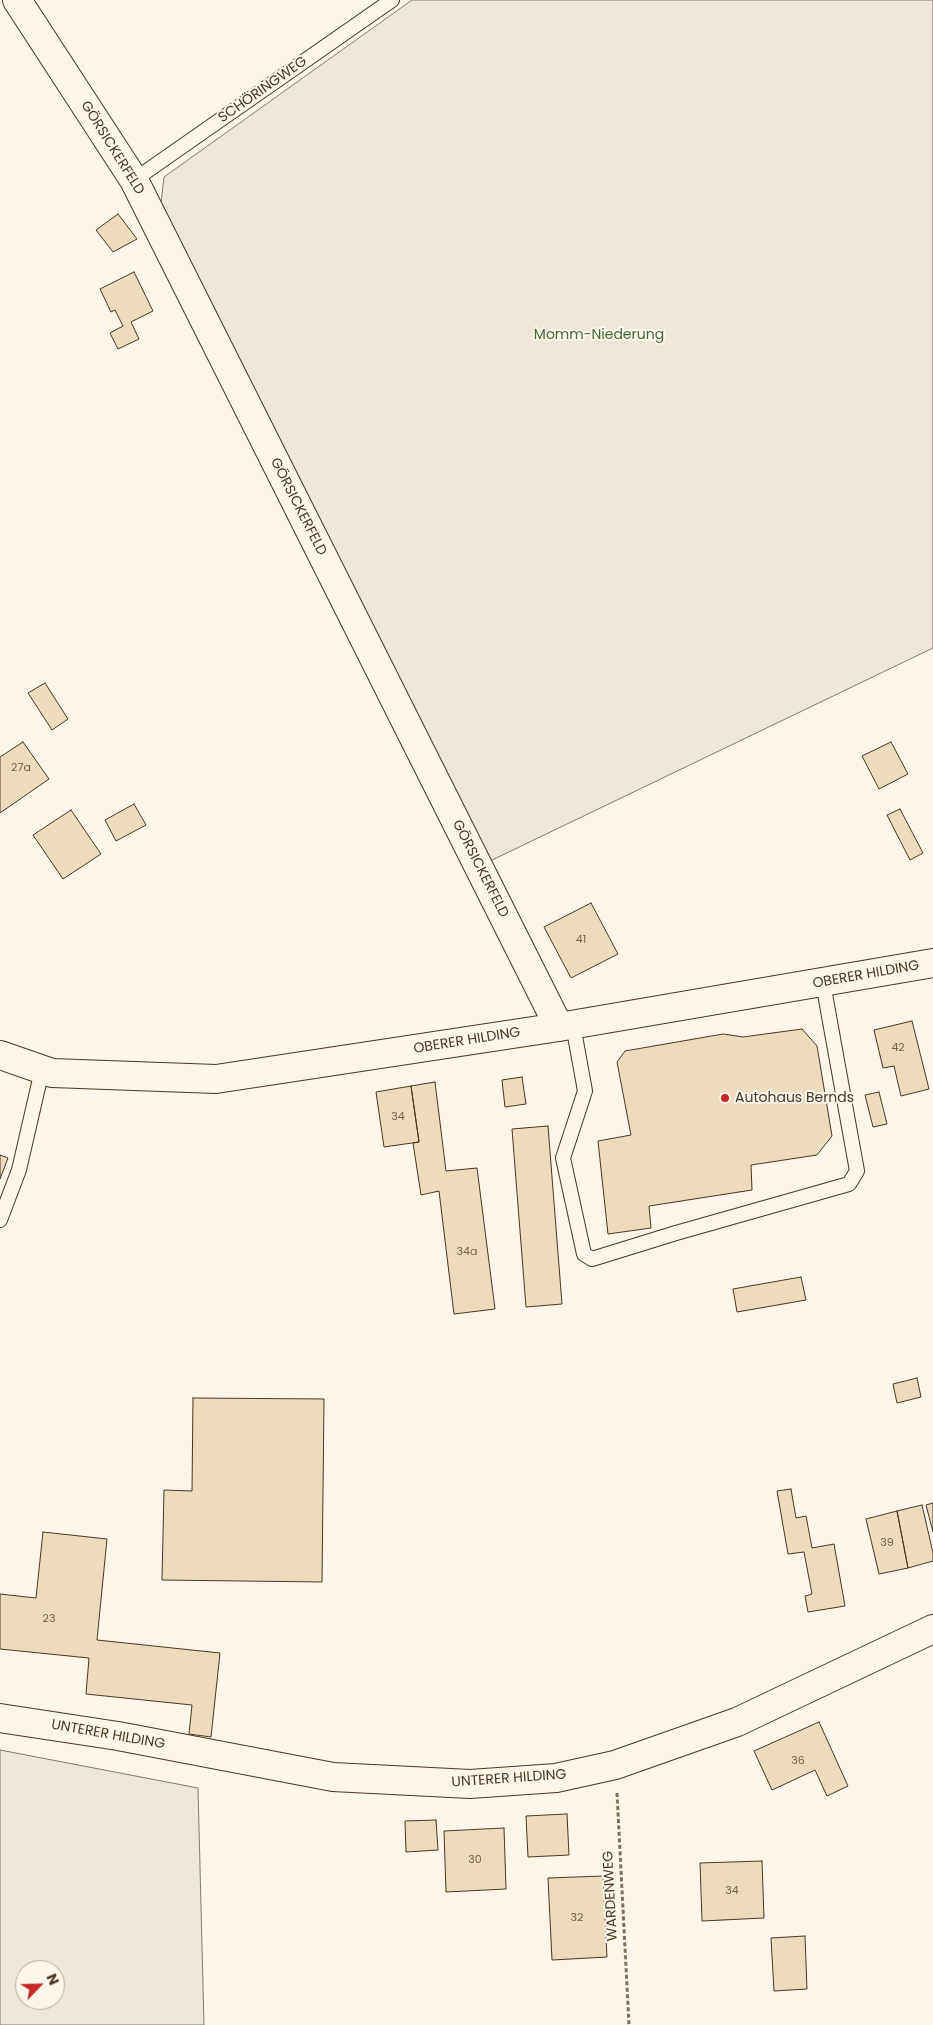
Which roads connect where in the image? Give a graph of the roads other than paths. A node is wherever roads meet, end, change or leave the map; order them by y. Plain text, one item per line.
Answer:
1 (17, 0) edge
2 (392, 0) edge
3 (134, 180) junction
4 (933, 963) edge
5 (823, 983) junction
6 (566, 1026) junction
7 (0, 1056) edge
8 (42, 1070) junction
9 (0, 1220) edge
10 (933, 1629) edge
11 (0, 1718) edge

1 - 3 street, GÖRSICKERFELD
2 - 3 lane, SCHÖRINGWEG
3 - 6 street, GÖRSICKERFELD
4 - 5 street, OBERER HILDING
5 - 6 street, OBERER HILDING
5 - 6 lane
6 - 8 street, OBERER HILDING
7 - 8 street, OBERER HILDING
8 - 9 lane
10 - 11 street, UNTERER HILDING

